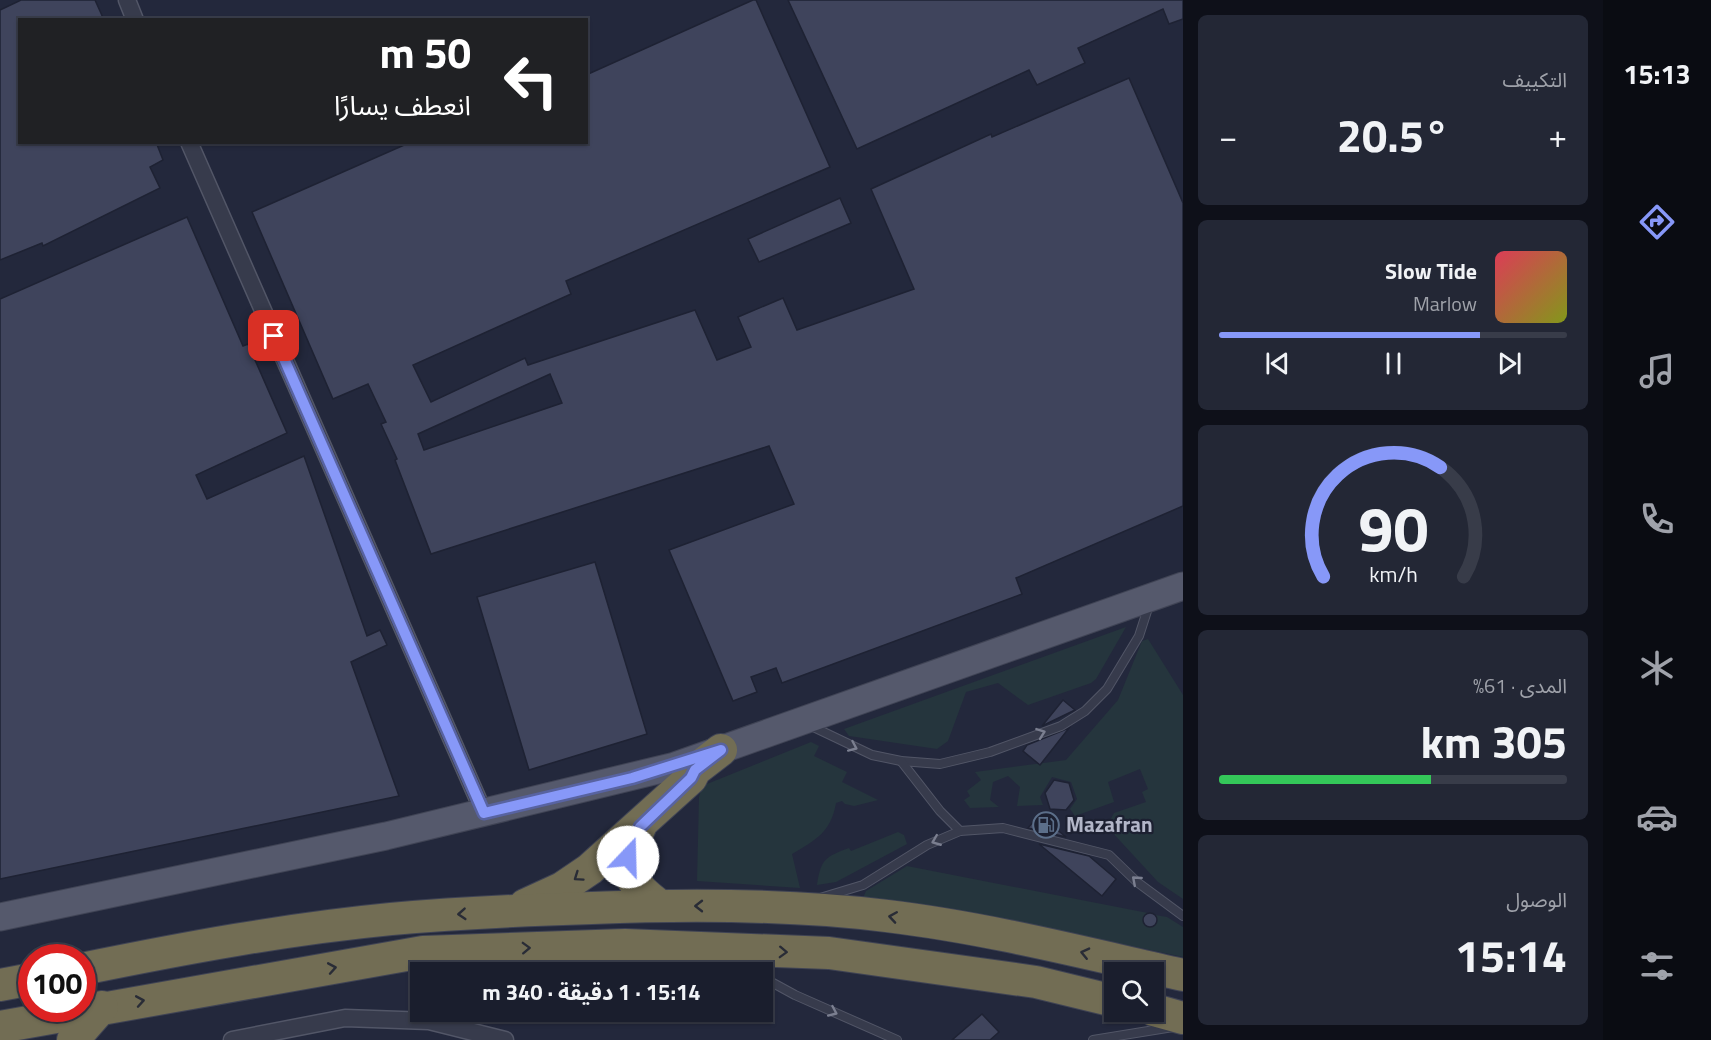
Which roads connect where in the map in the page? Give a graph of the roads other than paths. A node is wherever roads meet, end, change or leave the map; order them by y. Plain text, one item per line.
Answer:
1 (127, 0) edge
2 (134, 18) edge
3 (190, 144) edge
4 (1183, 586) edge
5 (1151, 598) junction
6 (801, 721) junction
7 (721, 750) junction
8 (901, 761) junction
9 (484, 813) junction
10 (640, 827) junction
11 (960, 831) junction
12 (659, 905) junction
13 (775, 906) junction
14 (514, 910) junction
15 (0, 916) edge
16 (1183, 916) edge
17 (704, 950) junction
18 (730, 962) edge
19 (96, 966) edge
20 (1183, 975) edge
21 (18, 982) edge
22 (773, 983) edge
23 (0, 985) edge
24 (1104, 999) edge
25 (102, 1007) junction
26 (1164, 1013) edge
27 (1183, 1018) edge
28 (1183, 1026) edge
29 (0, 1027) edge
30 (73, 1040) edge
31 (232, 1040) edge
32 (505, 1040) edge
33 (897, 1040) edge
34 (1093, 1040) edge

1 - 2 street
3 - 9 street
4 - 5 main road
5 - 6 main road
8 -> 5 lane
6 - 7 main road
6 -> 8 lane
7 - 9 main road
7 - 10 highway
8 - 11 lane
9 - 15 main road
10 - 12 highway
10 -> 14 highway
11 -> 13 lane
16 -> 11 lane
13 -> 12 highway
12 - 14 highway
20 -> 13 highway
14 -> 19 highway
17 - 18 lane
17 -> 24 highway
25 -> 17 highway
21 - 23 highway
22 -> 33 lane
25 - 29 highway
25 - 30 highway
26 - 27 highway
28 - 34 lane
31 - 32 street

